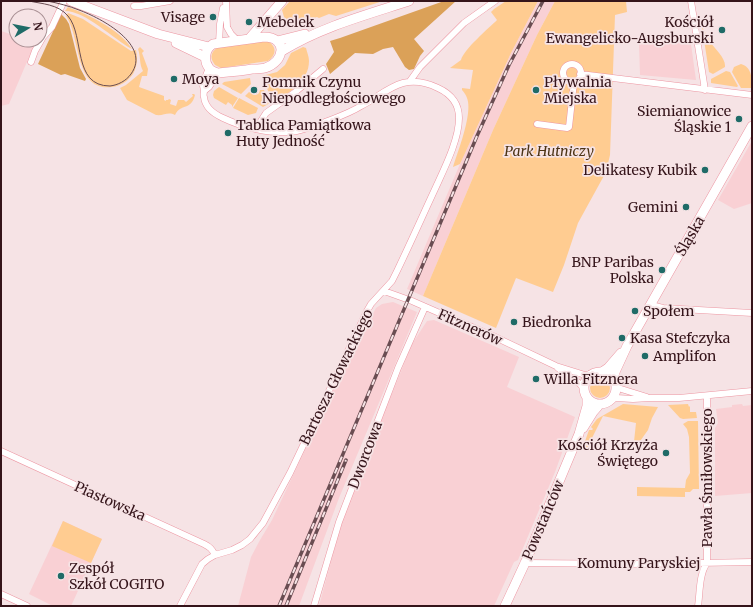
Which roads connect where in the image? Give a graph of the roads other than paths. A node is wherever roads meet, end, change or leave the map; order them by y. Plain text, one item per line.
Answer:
1 (64, 1) edge
2 (71, 1) edge
3 (170, 1) edge
4 (225, 1) edge
5 (282, 1) edge
6 (409, 1) edge
7 (495, 1) edge
8 (691, 1) edge
9 (134, 6) dead end
10 (268, 18) junction
11 (317, 32) junction
12 (158, 34) junction
13 (249, 39) junction
14 (274, 39) junction
15 (237, 40) junction
16 (219, 43) junction
17 (209, 47) junction
18 (282, 51) junction
19 (205, 57) junction
20 (31, 62) dead end
21 (208, 68) junction
22 (323, 69) dead end
23 (218, 73) junction
24 (580, 74) junction
25 (410, 81) junction
26 (574, 82) junction
27 (705, 90) junction
28 (204, 91) junction
29 (752, 95) edge
30 (537, 124) dead end
31 (752, 126) edge
32 (256, 129) junction
33 (384, 291) junction
34 (651, 305) junction
35 (425, 307) junction
36 (752, 313) edge
37 (627, 346) junction
38 (556, 366) junction
39 (602, 372) junction
40 (592, 374) junction
41 (615, 383) junction
42 (752, 391) edge
43 (585, 393) junction
44 (707, 396) junction
45 (650, 398) junction
46 (612, 399) junction
47 (600, 404) junction
48 (579, 434) junction
49 (1, 451) edge
50 (215, 555) junction
51 (752, 562) edge
52 (525, 563) junction
53 (707, 563) junction
54 (1, 594) edge
55 (27, 606) edge
56 (180, 606) edge
57 (314, 606) edge
58 (505, 606) edge
59 (698, 606) edge

1 - 20 street
2 - 12 street
3 - 9 street
4 - 15 street
4 - 16 street
5 - 10 street
6 - 11 street
7 - 25 street
8 - 27 street
10 - 13 street
10 - 14 street
11 - 14 street
11 - 18 street
12 - 17 street
12 - 19 street
13 - 14 street
13 - 15 street
14 - 18 street
15 - 16 street
16 - 17 street
17 - 19 street
18 - 23 street
19 - 21 street
21 - 23 street
21 - 28 street
22 - 32 street
23 - 28 street
24 - 26 street
24 - 26 street
24 - 27 street
25 - 32 street
25 - 33 street, Bartosza Głowackiego
26 - 30 street
27 - 29 street
28 - 32 street
31 - 34 street, Śląska
33 - 35 street, Fitznerów
33 - 50 street, Bartosza Głowackiego
34 - 36 street
34 - 37 street, Śląska
35 - 38 street, Fitznerów
35 - 57 street, Dworcowa
37 - 39 street, Śląska
37 - 41 street, Śląska
38 - 40 street, Fitznerów
38 - 43 street, Fitznerów
39 - 40 street
39 - 41 street
40 - 43 street
41 - 45 street
41 - 46 street
42 - 44 street
43 - 47 street
43 - 48 street, Powstańców
44 - 45 street
44 - 53 street, Pawła Śmiłowskiego
45 - 46 street
46 - 47 street
47 - 48 street, Powstańców
48 - 52 street, Powstańców
49 - 50 street, Piastowska
50 - 56 street, Bartosza Głowackiego
51 - 53 street, Komuny Paryskiej
52 - 53 street, Komuny Paryskiej
52 - 58 street, Powstańców
53 - 59 street, Pawła Śmiłowskiego
54 - 55 street

